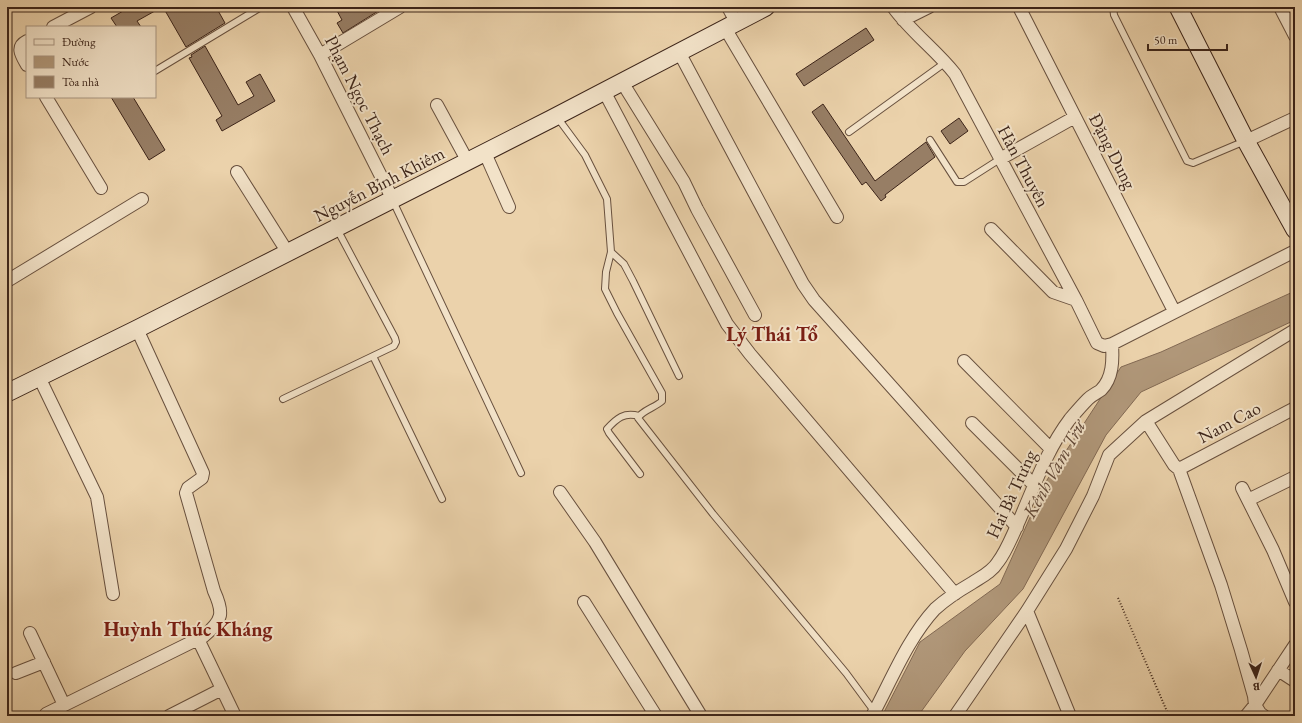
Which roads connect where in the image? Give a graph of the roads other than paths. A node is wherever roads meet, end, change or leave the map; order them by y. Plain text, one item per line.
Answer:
1 (91, 7) edge
2 (261, 7) edge
3 (293, 7) edge
4 (400, 7) edge
5 (728, 7) edge
6 (766, 7) edge
7 (893, 7) edge
8 (929, 7) edge
9 (1019, 7) edge
10 (1112, 7) edge
11 (1178, 7) edge
12 (1281, 7) edge
13 (903, 20) junction
14 (731, 25) junction
15 (55, 26) edge
16 (1295, 36) edge
17 (26, 42) edge
18 (678, 52) junction
19 (320, 55) junction
20 (26, 62) edge
21 (946, 62) junction
22 (156, 70) edge
23 (622, 82) junction
24 (604, 91) junction
25 (47, 98) edge
26 (437, 105) dead end
27 (556, 116) junction
28 (1075, 117) junction
29 (1295, 118) edge
30 (849, 132) dead end
31 (930, 140) dead end
32 (1246, 140) junction
33 (485, 153) junction
34 (1000, 159) junction
35 (468, 162) junction
36 (236, 172) dead end
37 (101, 188) dead end
38 (142, 199) dead end
39 (393, 200) junction
40 (510, 207) dead end
41 (837, 217) dead end
42 (336, 228) junction
43 (991, 229) dead end
44 (1295, 230) edge
45 (1295, 251) edge
46 (611, 252) junction
47 (288, 253) junction
48 (7, 281) edge
49 (1076, 300) junction
50 (1174, 312) junction
51 (755, 315) dead end
52 (137, 329) junction
53 (1295, 330) edge
54 (1112, 344) junction
55 (373, 356) junction
56 (964, 361) dead end
57 (679, 376) dead end
58 (39, 378) junction
59 (7, 393) edge
60 (284, 399) dead end
61 (1295, 408) edge
62 (639, 416) junction
63 (1146, 421) junction
64 (972, 423) dead end
65 (1051, 449) junction
66 (1179, 469) junction
67 (521, 473) dead end
68 (640, 474) dead end
69 (1295, 477) edge
70 (1034, 485) junction
71 (1242, 488) dead end
72 (560, 492) dead end
73 (442, 499) dead end
74 (1248, 500) junction
75 (1017, 527) junction
76 (113, 594) dead end
77 (956, 594) junction
78 (584, 602) dead end
79 (1295, 602) edge
80 (1028, 611) junction
81 (30, 633) dead end
82 (198, 640) junction
83 (1295, 645) edge
84 (44, 662) junction
85 (1278, 670) junction
86 (16, 673) dead end
87 (1295, 681) edge
88 (222, 689) junction
89 (64, 705) junction
90 (1256, 705) junction
91 (46, 714) dead end
92 (873, 714) edge
93 (171, 716) edge
94 (235, 716) edge
95 (656, 716) edge
96 (701, 716) edge
97 (955, 716) edge
98 (1070, 716) edge
99 (1246, 716) edge
100 (1264, 716) edge

1 - 15 street
2 - 22 lane
3 - 19 street, Phạm Ngọc Thạch
4 - 19 street
5 - 14 street
6 - 14 main road, Nguyễn Bỉnh Khiêm
7 - 13 street, Hàn Thuyên
8 - 13 street
9 - 28 street, Đặng Dung
10 - 32 lane
11 - 32 main road
12 - 16 street
13 - 21 street, Hàn Thuyên
14 - 18 main road, Nguyễn Bỉnh Khiêm
14 - 41 street
17 - 20 street
18 - 23 main road, Nguyễn Bỉnh Khiêm
18 - 75 street
19 - 39 street, Phạm Ngọc Thạch
21 - 30 lane
21 - 34 street, Hàn Thuyên
23 - 24 main road, Nguyễn Bỉnh Khiêm
23 - 51 street
24 - 27 main road, Nguyễn Bỉnh Khiêm
24 - 77 street
25 - 37 street
26 - 35 street
27 - 33 main road, Nguyễn Bỉnh Khiêm
27 - 46 lane
28 - 34 street
28 - 50 street, Đặng Dung
29 - 32 street
31 - 34 lane
32 - 44 main road
33 - 35 main road, Nguyễn Bỉnh Khiêm
33 - 40 street
34 - 49 street, Hàn Thuyên
35 - 39 main road, Nguyễn Bỉnh Khiêm
36 - 47 street
38 - 48 street
39 - 42 main road, Nguyễn Bỉnh Khiêm
39 - 67 lane
42 - 47 main road, Nguyễn Bỉnh Khiêm
42 - 55 lane
43 - 49 street
45 - 50 street
46 - 57 lane
46 - 62 lane
47 - 52 main road, Nguyễn Bỉnh Khiêm
49 - 54 street, Hàn Thuyên
50 - 54 street
52 - 58 main road, Nguyễn Bỉnh Khiêm
52 - 82 street
53 - 63 street
54 - 65 street, Hai Bà Trưng
55 - 60 lane
55 - 73 lane
56 - 65 street
58 - 59 main road, Nguyễn Bỉnh Khiêm
58 - 76 street
61 - 66 street, Nam Cao
62 - 68 lane
62 - 92 lane
63 - 66 street
63 - 80 street
64 - 70 street
65 - 70 street, Hai Bà Trưng
66 - 90 street
69 - 74 street
70 - 75 street, Hai Bà Trưng
71 - 74 street
72 - 96 street
74 - 79 street
75 - 77 street, Hai Bà Trưng
77 - 92 street, Hai Bà Trưng
78 - 95 street
80 - 97 street
80 - 98 street
81 - 84 street
82 - 88 street
82 - 89 street
83 - 85 street
84 - 86 street
84 - 89 street
85 - 87 street
85 - 90 street
88 - 93 street
88 - 94 street
89 - 91 street
90 - 99 street
90 - 100 street

